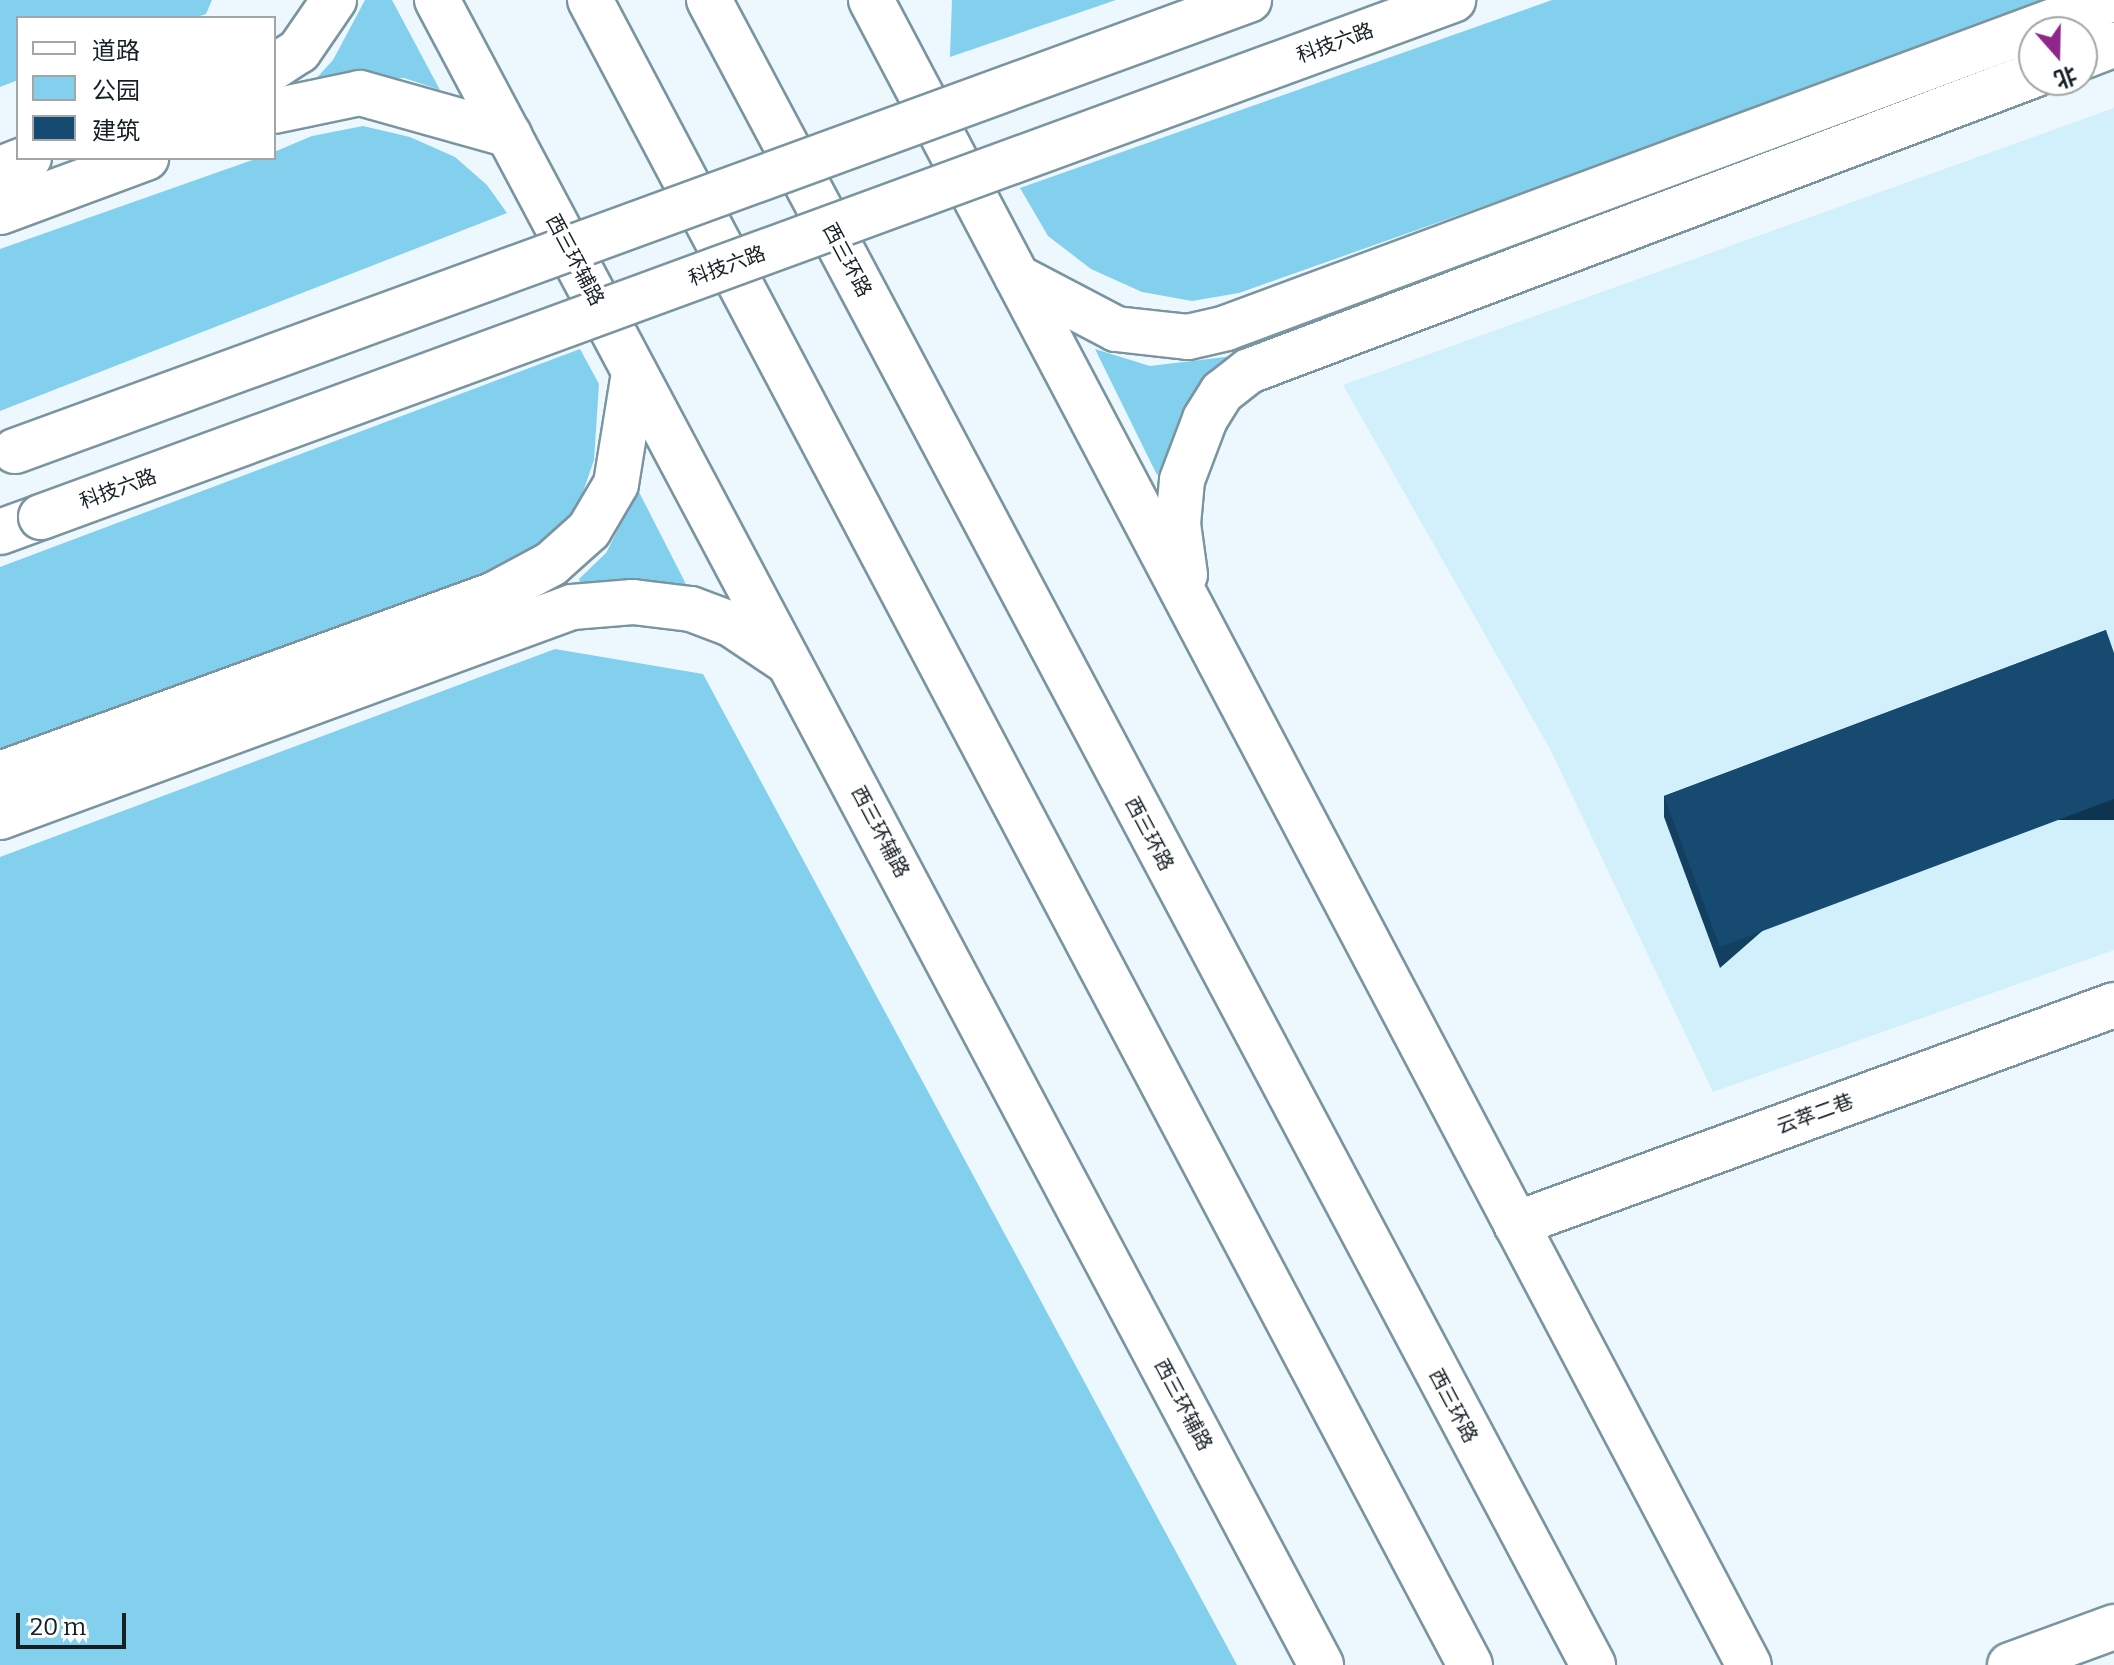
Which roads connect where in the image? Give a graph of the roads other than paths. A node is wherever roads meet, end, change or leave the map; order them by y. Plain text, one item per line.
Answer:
1 (334, 0) edge
2 (437, 0) edge
3 (590, 0) edge
4 (709, 0) edge
5 (871, 0) edge
6 (905, 0) edge
7 (1249, 0) edge
8 (1453, 0) edge
9 (2110, 0) edge
10 (897, 48) junction
11 (276, 66) edge
12 (2018, 81) edge
13 (276, 111) edge
14 (509, 135) junction
15 (24, 160) edge
16 (141, 160) edge
17 (0, 169) edge
18 (0, 212) edge
19 (1017, 277) junction
20 (634, 373) junction
21 (8, 454) edge
22 (0, 532) edge
23 (1188, 601) junction
24 (792, 666) junction
25 (0, 774) edge
26 (0, 817) edge
27 (2114, 1005) edge
28 (1516, 1224) junction
29 (2114, 1627) edge
30 (1321, 1665) edge
31 (1470, 1665) edge
32 (1593, 1665) edge
33 (1749, 1665) edge
34 (2010, 1665) edge

1 - 11 main road
2 - 14 main road, 西三环辅路
3 - 31 main road
4 - 32 main road, 西三环路
5 - 10 main road
6 - 10 main road
7 - 21 main road, bridge
8 - 22 main road, 科技六路, bridge
9 - 19 main road
10 - 19 main road
12 - 23 main road
13 - 14 main road
14 - 20 main road, 西三环辅路
15 - 17 main road
16 - 18 main road
19 - 23 main road
20 - 24 main road, 西三环辅路
20 - 25 main road
23 - 28 main road
24 - 26 main road
24 - 30 main road, 西三环辅路
27 - 28 main road, 云萃二巷
28 - 33 main road
29 - 34 main road

